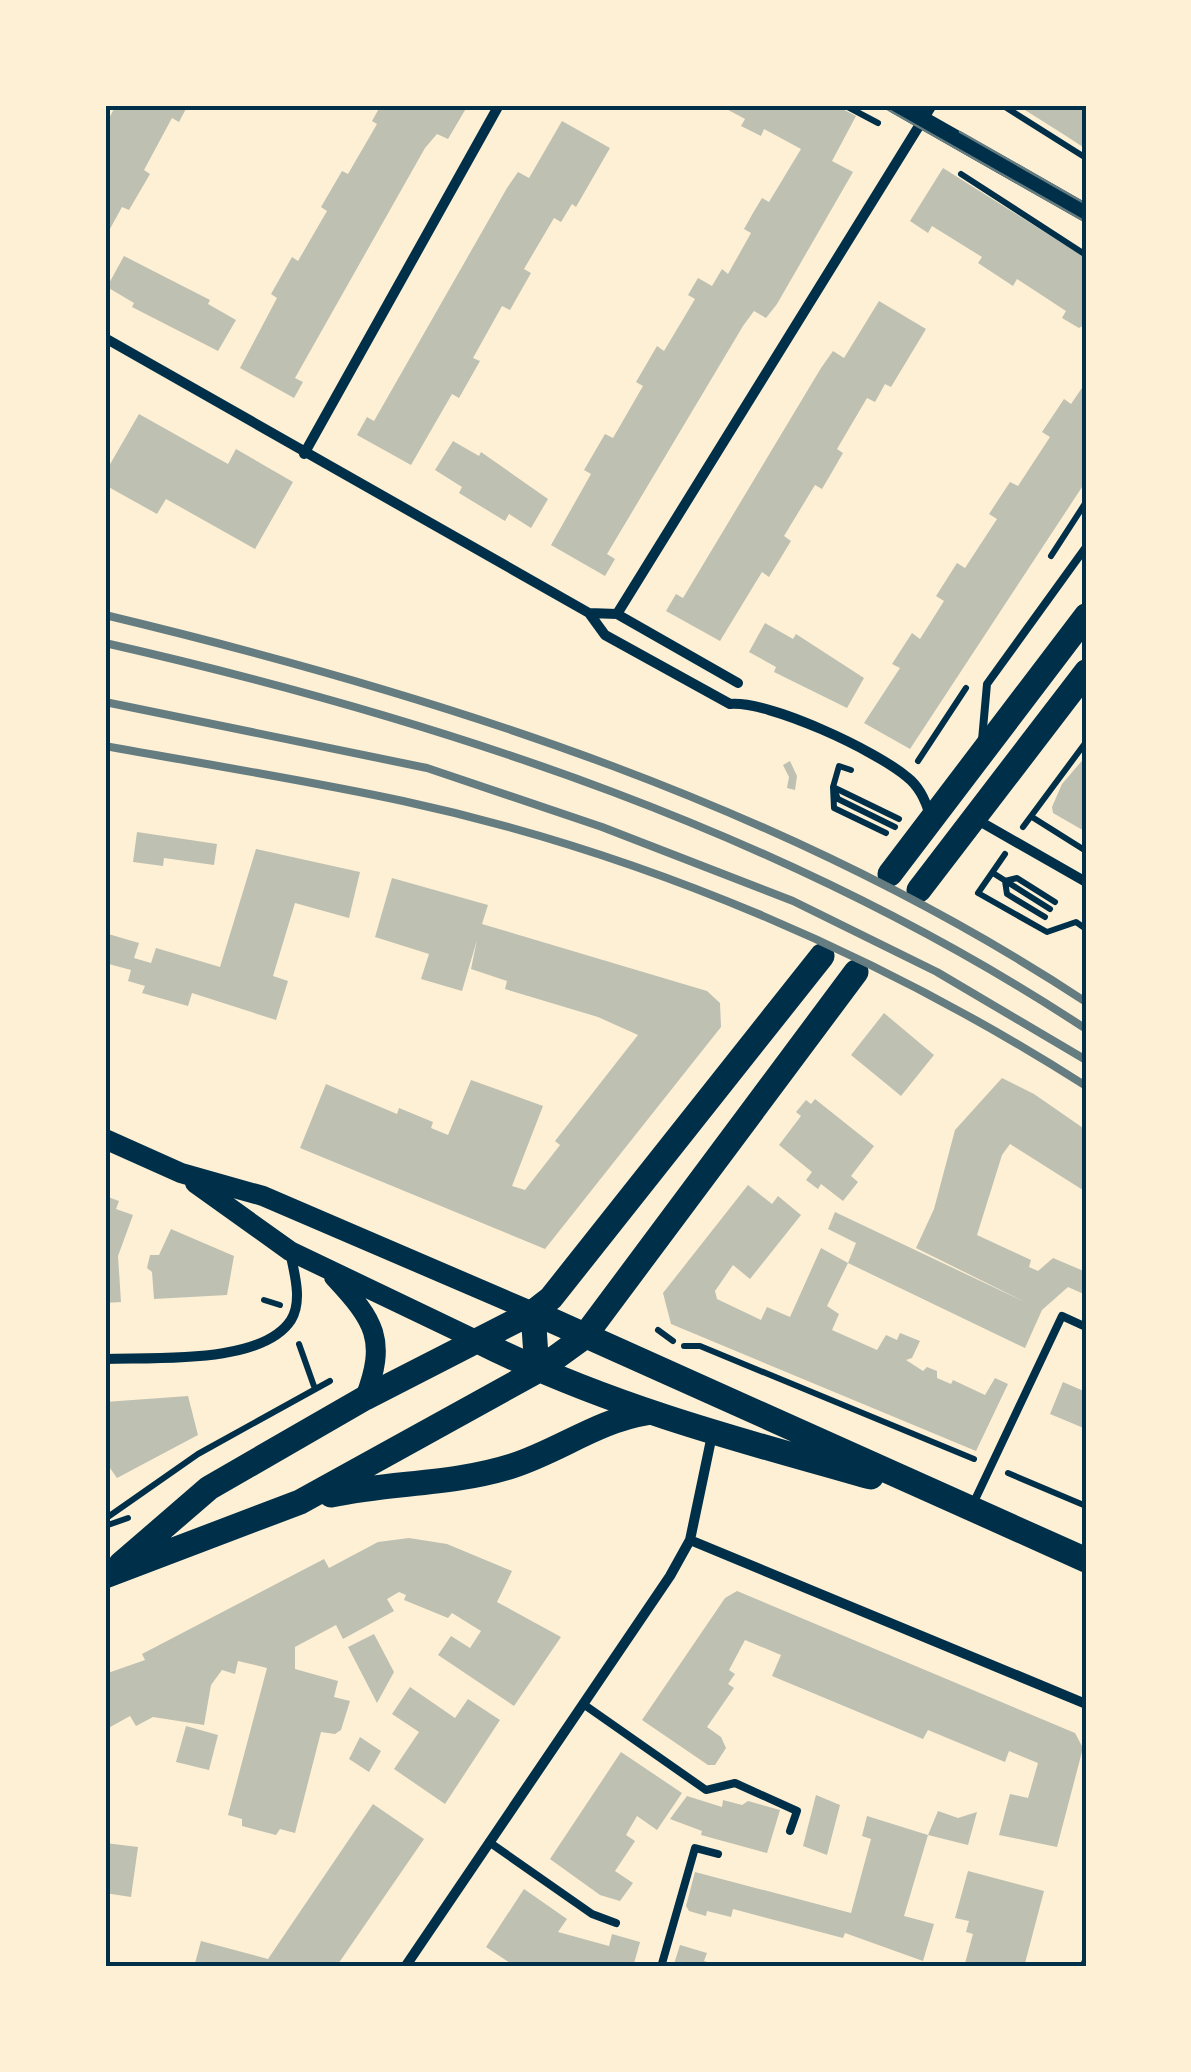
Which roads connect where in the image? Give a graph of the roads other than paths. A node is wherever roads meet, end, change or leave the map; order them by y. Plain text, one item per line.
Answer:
1 (499, 105) edge
2 (896, 105) edge
3 (927, 112) edge
4 (1086, 213) edge
5 (105, 338) edge
6 (304, 454) junction
7 (1086, 547) edge
8 (588, 613) junction
9 (617, 614) junction
10 (1086, 616) edge
11 (1086, 672) edge
12 (738, 683) dead end
13 (981, 754) junction
14 (973, 818) junction
15 (920, 822) junction
16 (890, 874) dead end
17 (1086, 882) edge
18 (920, 890) dead end
19 (822, 956) dead end
20 (856, 972) dead end
21 (105, 1139) edge
22 (181, 1173) junction
23 (290, 1251) junction
24 (326, 1268) junction
25 (533, 1312) junction
26 (1086, 1327) edge
27 (584, 1338) junction
28 (478, 1342) junction
29 (105, 1359) edge
30 (537, 1371) junction
31 (365, 1398) junction
32 (651, 1412) junction
33 (712, 1434) junction
34 (300, 1502) junction
35 (960, 1503) junction
36 (690, 1540) junction
37 (1086, 1560) edge
38 (107, 1575) edge
39 (1086, 1704) edge
40 (586, 1706) junction
41 (790, 1831) dead end
42 (489, 1842) junction
43 (718, 1854) dead end
44 (616, 1923) dead end
45 (405, 1967) edge
46 (661, 1967) edge

1 - 6 street
2 - 3 street
3 - 4 street
3 - 9 street
5 - 6 street
6 - 8 street
7 - 13 lane
8 - 9 street
8 - 15 street
9 - 12 street
10 - 13 main road
11 - 14 main road
13 - 15 main road
14 - 17 street
14 - 18 main road
15 - 16 main road
19 - 25 main road
20 - 27 main road
21 - 22 main road
22 - 23 main road
22 - 25 main road
23 - 24 main road
23 - 29 street
24 - 28 main road
24 - 31 main road
25 - 27 main road
25 - 28 main road
25 - 30 main road
26 - 35 lane
27 - 30 main road
27 - 35 main road
28 - 30 main road
28 - 31 main road
30 - 32 main road
30 - 34 main road
31 - 38 main road
32 - 33 main road
32 - 34 main road
33 - 35 main road
33 - 36 street
34 - 38 main road
35 - 37 main road
36 - 39 street
36 - 40 street
40 - 41 lane
40 - 42 street
42 - 44 lane
42 - 45 street
43 - 46 lane

